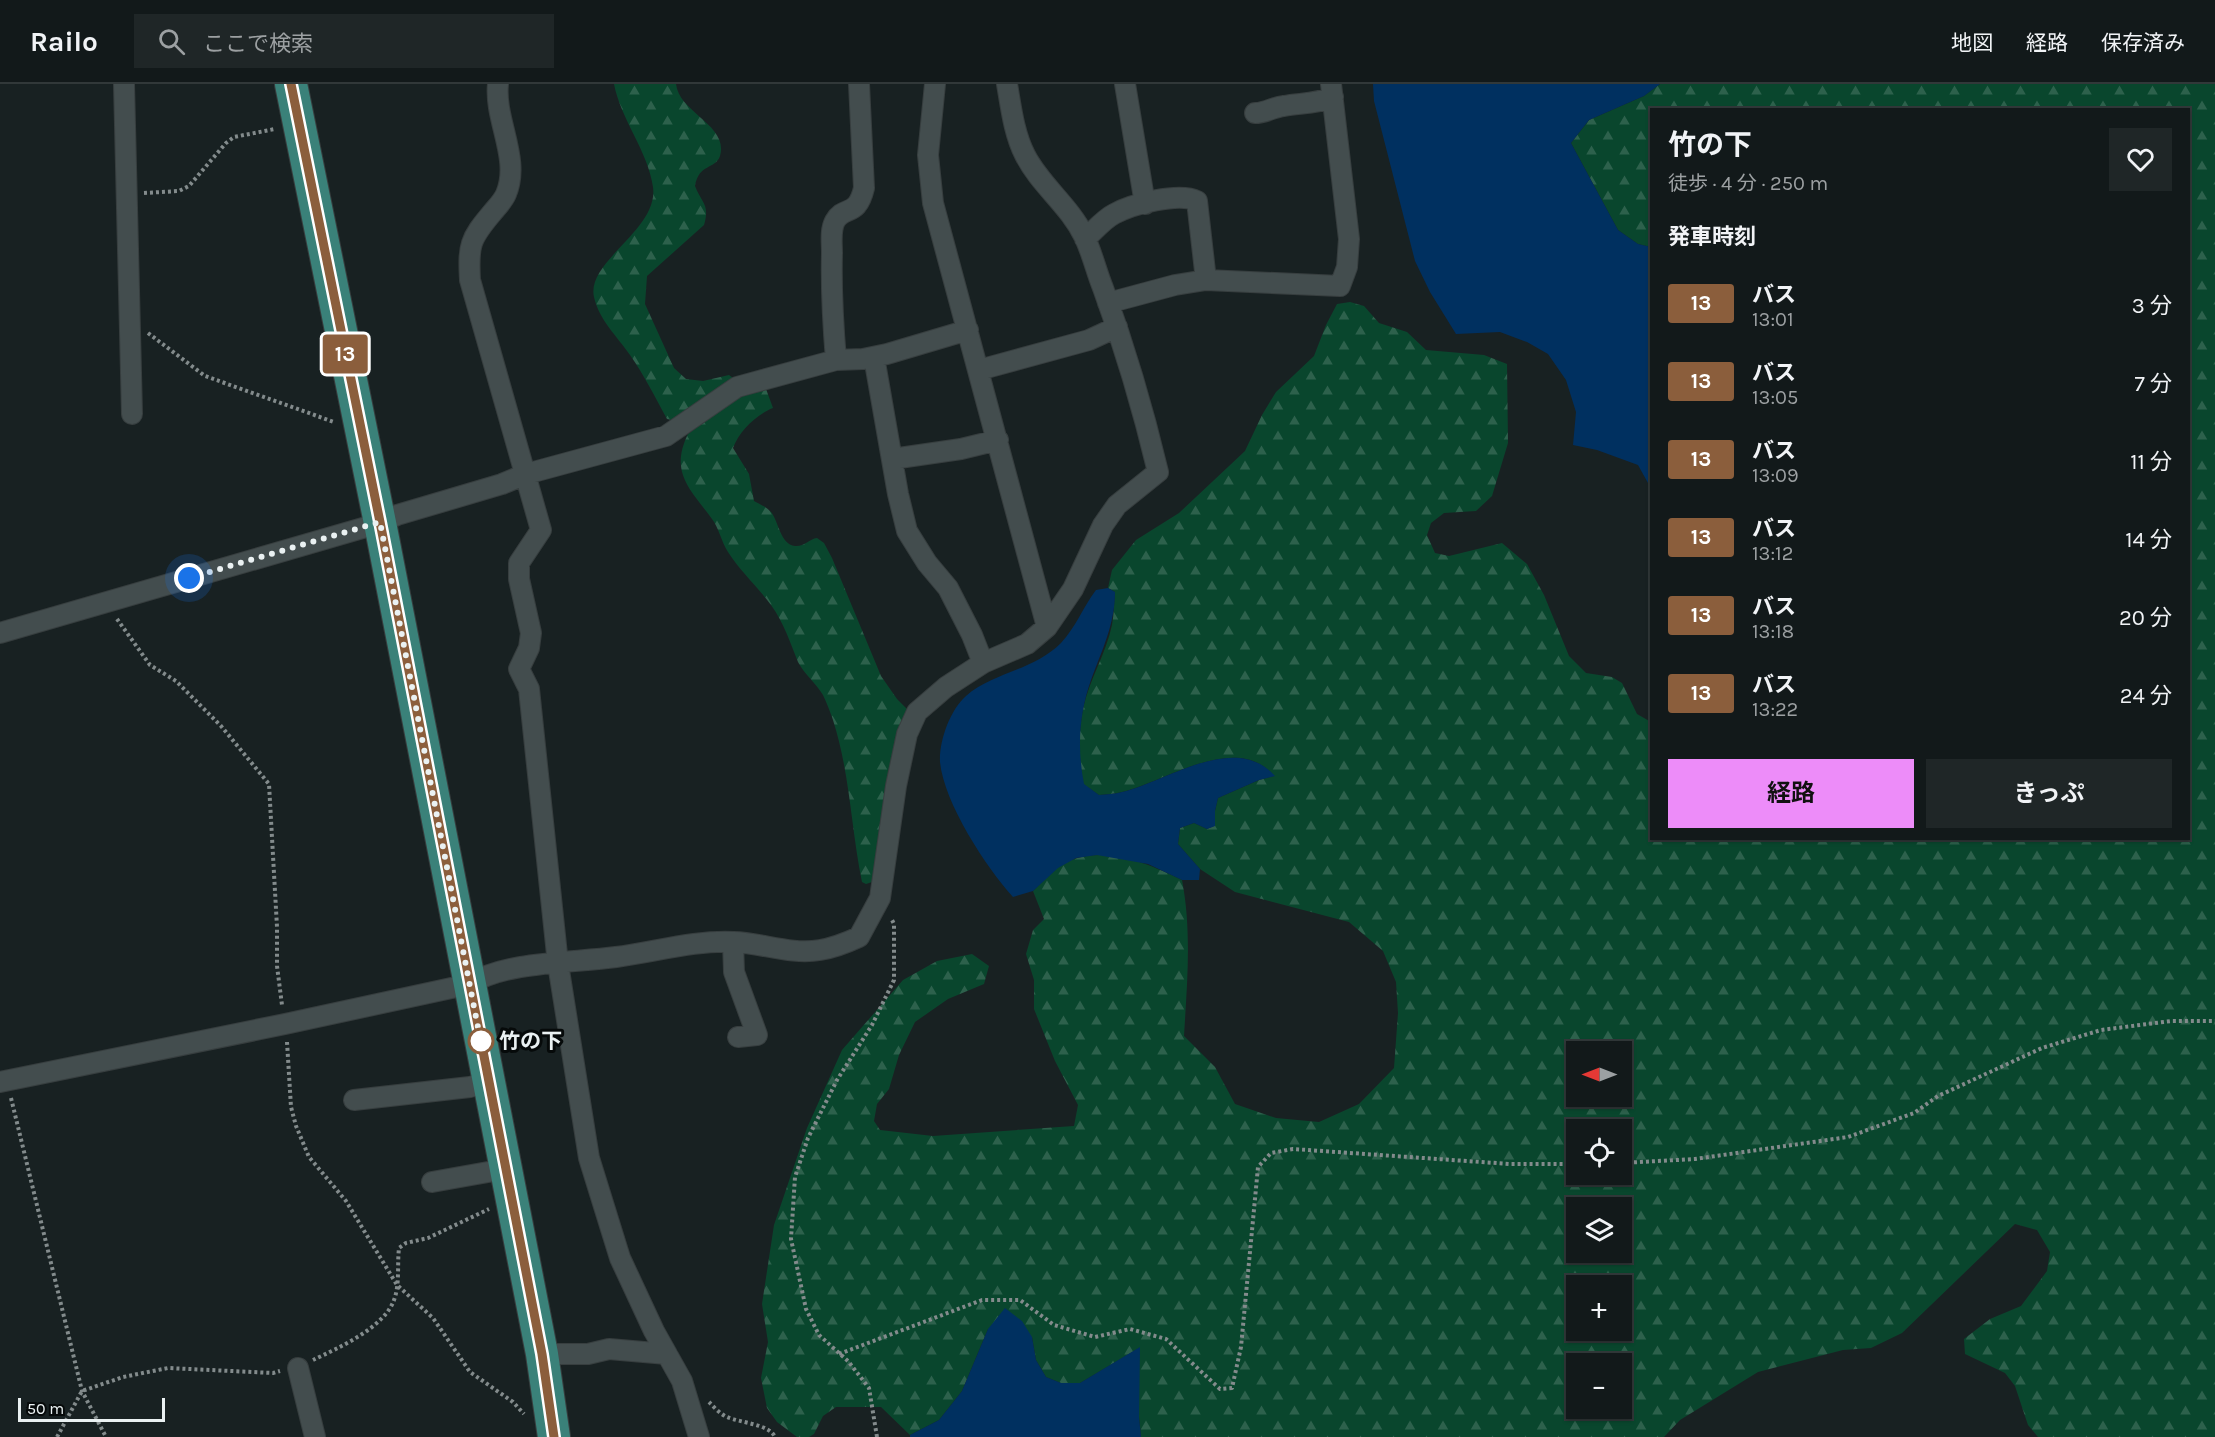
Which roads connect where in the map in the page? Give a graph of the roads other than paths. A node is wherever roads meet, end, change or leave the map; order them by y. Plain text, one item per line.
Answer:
1 (124, 84) edge
2 (291, 84) edge
3 (498, 84) edge
4 (860, 84) edge
5 (935, 84) edge
6 (1007, 84) edge
7 (1125, 84) edge
8 (1332, 91) edge
9 (1255, 113) dead end
10 (1145, 204) junction
11 (1085, 239) junction
12 (1206, 280) junction
13 (1108, 303) junction
14 (1117, 327) junction
15 (968, 330) junction
16 (874, 357) junction
17 (836, 360) junction
18 (979, 370) junction
19 (132, 414) dead end
20 (998, 440) junction
21 (892, 459) junction
22 (526, 474) junction
23 (380, 522) junction
24 (1047, 627) junction
25 (0, 633) edge
26 (983, 663) junction
27 (733, 942) junction
28 (558, 964) junction
29 (470, 984) junction
30 (738, 1037) dead end
31 (3, 1081) edge
32 (488, 1082) junction
33 (354, 1100) dead end
34 (432, 1182) dead end
35 (508, 1184) junction
36 (542, 1354) junction
37 (668, 1354) junction
38 (298, 1368) road end
39 (315, 1437) edge
40 (554, 1437) edge
41 (699, 1437) edge

1 - 19 street
2 - 23 main road
3 - 22 street
4 - 17 street
5 - 15 street
6 - 11 street
7 - 10 street
8 - 9 street
8 - 12 street
10 - 11 street
10 - 12 street
11 - 13 street
12 - 13 street
13 - 14 street
14 - 18 street
14 - 24 street
15 - 16 street
15 - 18 street
16 - 17 street
16 - 21 street
17 - 22 street
18 - 20 street
20 - 21 street
20 - 24 street
21 - 26 street
22 - 23 street
22 - 28 street
23 - 25 street
23 - 29 main road
24 - 26 street
26 - 27 street
27 - 28 street
27 - 30 street
28 - 29 street
28 - 37 street
29 - 31 street
29 - 32 main road
32 - 33 street
32 - 35 main road
34 - 35 street
35 - 36 main road
36 - 37 street
36 - 40 main road
37 - 41 street
38 - 39 street

